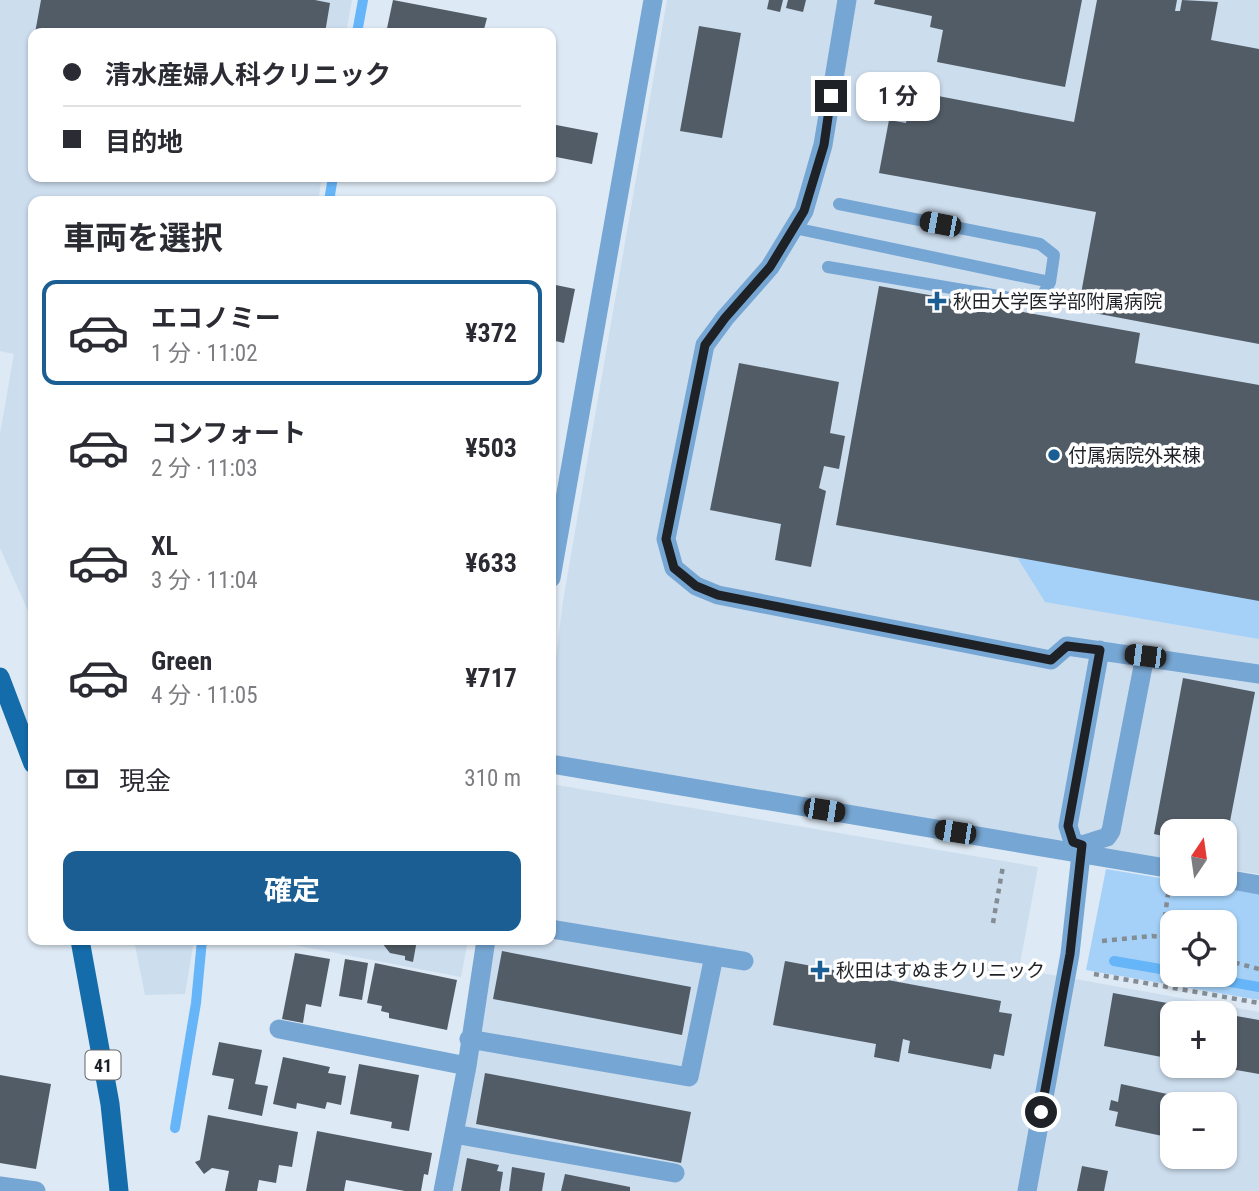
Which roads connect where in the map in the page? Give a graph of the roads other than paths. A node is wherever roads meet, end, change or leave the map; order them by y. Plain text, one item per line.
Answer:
1 (653, 0) edge
2 (847, 0) edge
3 (839, 204) dead end
4 (794, 228) junction
5 (828, 267) dead end
6 (1050, 282) junction
7 (556, 550) edge
8 (1100, 650) junction
9 (1145, 656) junction
10 (1259, 674) edge
11 (0, 677) edge
12 (28, 751) edge
13 (556, 765) edge
14 (1081, 850) junction
15 (1160, 866) edge
16 (1237, 881) edge
17 (1259, 885) edge
18 (556, 930) edge
19 (81, 945) edge
20 (485, 945) edge
21 (714, 956) junction
22 (744, 961) dead end
23 (279, 1030) dead end
24 (469, 1040) junction
25 (467, 1066) junction
26 (454, 1134) junction
27 (675, 1173) dead end
28 (0, 1186) edge
29 (36, 1191) edge
30 (119, 1191) edge
31 (443, 1191) edge
32 (1027, 1191) edge

1 - 7 street
2 - 4 street
3 - 6 lane
4 - 6 lane
4 - 8 street
5 - 6 lane
8 - 9 street
8 - 14 street
9 - 10 street
9 - 14 street
11 - 12 main road
13 - 14 street
14 - 15 street
14 - 32 street
16 - 17 street
18 - 21 street
19 - 30 main road, 41
20 - 24 street
21 - 22 street
21 - 24 street
23 - 25 street
24 - 25 street
25 - 26 street
26 - 27 street
26 - 31 street
28 - 29 street

